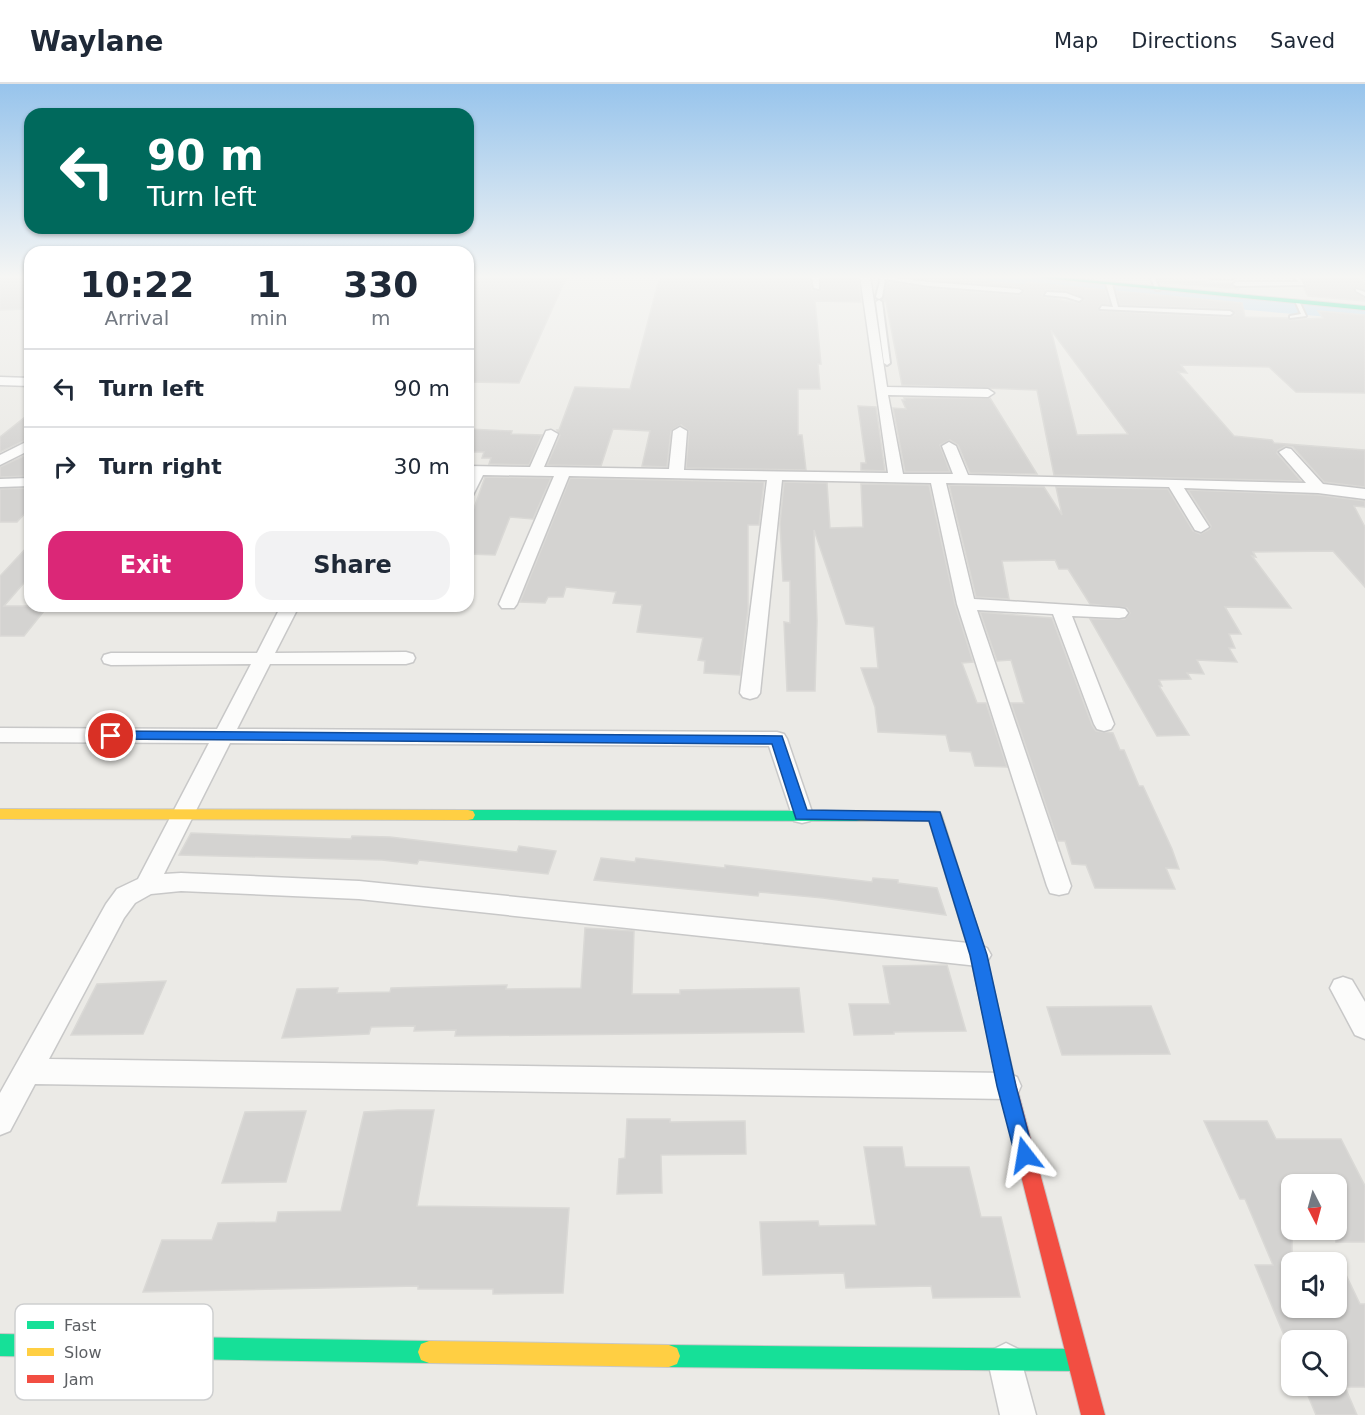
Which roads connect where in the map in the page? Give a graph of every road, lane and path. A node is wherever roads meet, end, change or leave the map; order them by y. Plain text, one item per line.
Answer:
1 (874, 338) edge
2 (884, 338) edge
3 (887, 363) dead end
4 (0, 381) edge
5 (24, 382) edge
6 (882, 391) junction
7 (988, 393) dead end
8 (680, 431) dead end
9 (551, 434) dead end
10 (949, 446) dead end
11 (24, 447) edge
12 (1286, 452) dead end
13 (0, 461) edge
14 (474, 470) edge
15 (535, 472) junction
16 (563, 472) junction
17 (676, 474) junction
18 (774, 475) junction
19 (896, 478) junction
20 (938, 479) junction
21 (962, 479) junction
22 (24, 482) edge
23 (0, 483) edge
24 (1174, 483) junction
25 (1318, 488) junction
26 (1365, 494) edge
27 (1201, 527) dead end
28 (508, 604) dead end
29 (966, 604) junction
30 (1061, 611) junction
31 (287, 612) edge
32 (1119, 613) dead end
33 (263, 658) junction
34 (406, 658) dead end
35 (111, 659) dead end
36 (750, 693) dead end
37 (1104, 724) dead end
38 (0, 735) edge
39 (223, 736) junction
40 (0, 814) edge
41 (183, 815) junction
42 (802, 816) junction
43 (147, 885) junction
44 (1059, 886) dead end
45 (978, 955) junction
46 (1343, 988) dead end
47 (1365, 1027) edge
48 (26, 1071) junction
49 (1007, 1086) junction
50 (0, 1121) edge
51 (0, 1345) edge
52 (15, 1345) edge
53 (213, 1348) edge
54 (1078, 1360) junction
55 (1006, 1361) junction
56 (1018, 1415) edge
57 (1093, 1415) edge

1 - 6 street
2 - 3 lane
4 - 5 street
6 - 7 street
6 - 19 street
8 - 17 street
9 - 15 street
10 - 21 street
11 - 13 street
12 - 25 street
14 - 15 street
15 - 16 street
16 - 17 street
16 - 28 street
17 - 18 street
18 - 19 street
18 - 36 street
19 - 20 street
20 - 21 street
20 - 29 street
21 - 24 street
22 - 23 street
24 - 25 street
24 - 27 street
25 - 26 street
29 - 30 street
29 - 44 street
30 - 32 street
30 - 37 street
31 - 33 street
33 - 34 street
33 - 35 street
33 - 39 street
38 - 39 street
39 - 41 street
39 - 42 street
40 - 41 street
41 - 42 street
41 - 43 street
42 - 45 street
43 - 45 street
43 - 48 street
45 - 49 street
46 - 47 street
48 - 49 street
48 - 50 street
49 - 54 street
51 - 52 street
53 - 55 street
54 - 55 street
54 - 57 street
55 - 56 street

